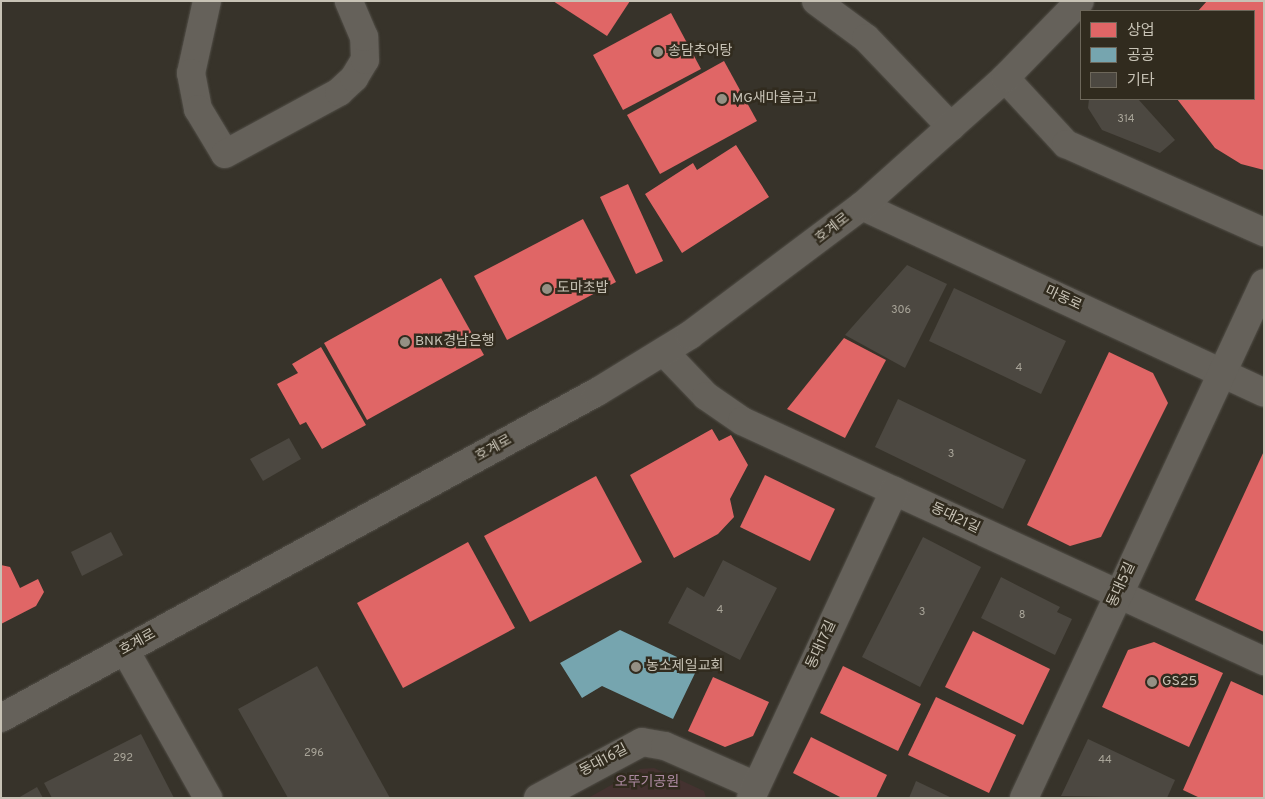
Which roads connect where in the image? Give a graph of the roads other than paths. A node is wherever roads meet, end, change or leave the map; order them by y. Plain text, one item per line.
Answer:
1 (207, 1) edge
2 (349, 1) edge
3 (816, 1) edge
4 (1080, 1) edge
5 (1005, 78) junction
6 (951, 127) junction
7 (862, 206) junction
8 (1264, 232) edge
9 (1264, 282) edge
10 (664, 352) junction
11 (1224, 365) junction
12 (1264, 393) edge
13 (894, 491) junction
14 (1118, 594) junction
15 (125, 650) junction
16 (1264, 661) edge
17 (1, 718) edge
18 (753, 792) edge
19 (208, 798) edge
20 (538, 798) edge
21 (1024, 798) edge

1 - 2 street
3 - 6 street
4 - 5 street, 호계로
5 - 6 street, 호계로
5 - 8 street
6 - 7 street, 호계로
7 - 10 street, 호계로
7 - 11 street, 마동로
9 - 11 street, 동대5길
10 - 13 street, 동대21길
10 - 15 street, 호계로
11 - 12 street, 마동로
11 - 14 street, 동대5길
13 - 14 street, 동대21길
13 - 18 street, 동대17길
14 - 16 street, 동대21길
14 - 21 street, 동대5길
15 - 17 street, 호계로
15 - 19 street
18 - 20 street, 동대16길

